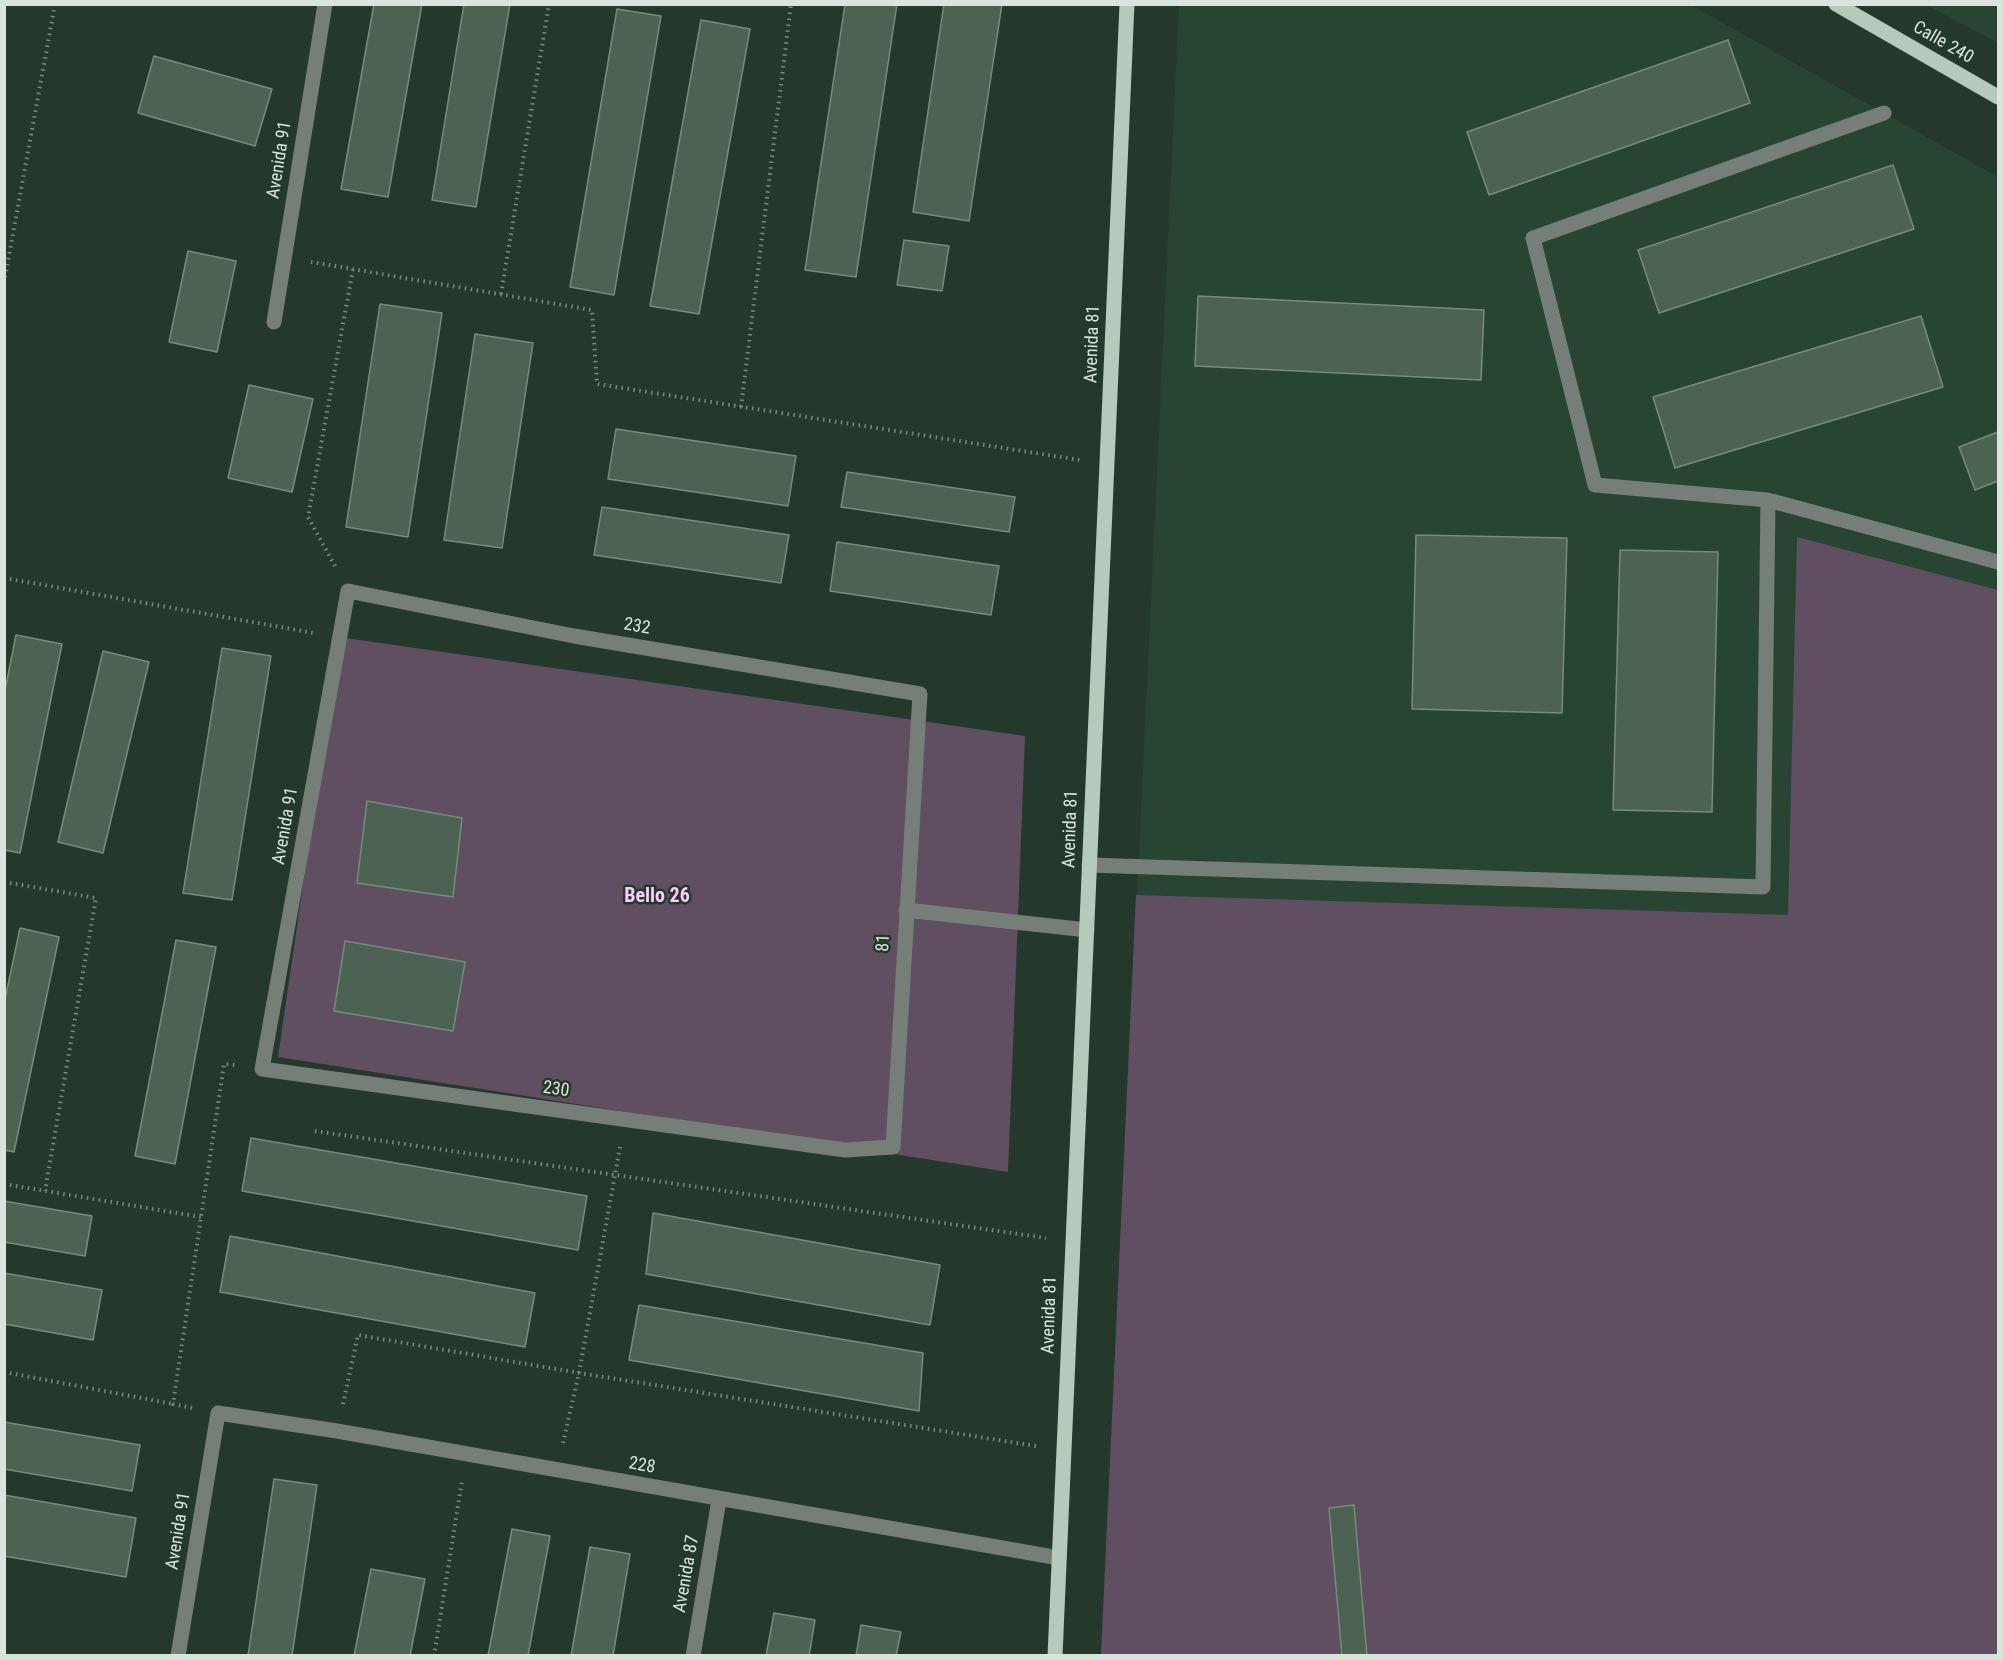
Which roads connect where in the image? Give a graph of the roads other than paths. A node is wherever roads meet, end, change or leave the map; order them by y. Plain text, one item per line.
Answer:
1 (325, 4) edge
2 (1127, 4) edge
3 (1836, 4) edge
4 (1998, 97) edge
5 (1884, 113) dead end
6 (274, 322) dead end
7 (1768, 500) junction
8 (1998, 561) edge
9 (348, 591) joint
10 (920, 694) joint
11 (1089, 865) junction
12 (906, 910) junction
13 (1087, 930) junction
14 (262, 1069) joint
15 (845, 1150) joint
16 (218, 1413) joint
17 (719, 1500) junction
18 (1059, 1558) junction
19 (178, 1656) edge
20 (693, 1656) edge
21 (1055, 1656) edge

1 - 6 street, Avenida 91
2 - 11 main road, Avenida 81
3 - 4 main road, Calle 240
5 - 7 street
7 - 8 street
7 - 11 street
9 - 10 street, 232
9 - 14 street, Avenida 91
10 - 12 street, 81
11 - 13 main road, Avenida 81
12 - 13 street
12 - 15 street, 81
13 - 18 main road, Avenida 81
14 - 15 street, 230
16 - 17 street, 228
16 - 19 street, Avenida 91
17 - 18 street, 228
17 - 20 street, Avenida 87
18 - 21 main road, Avenida 81

